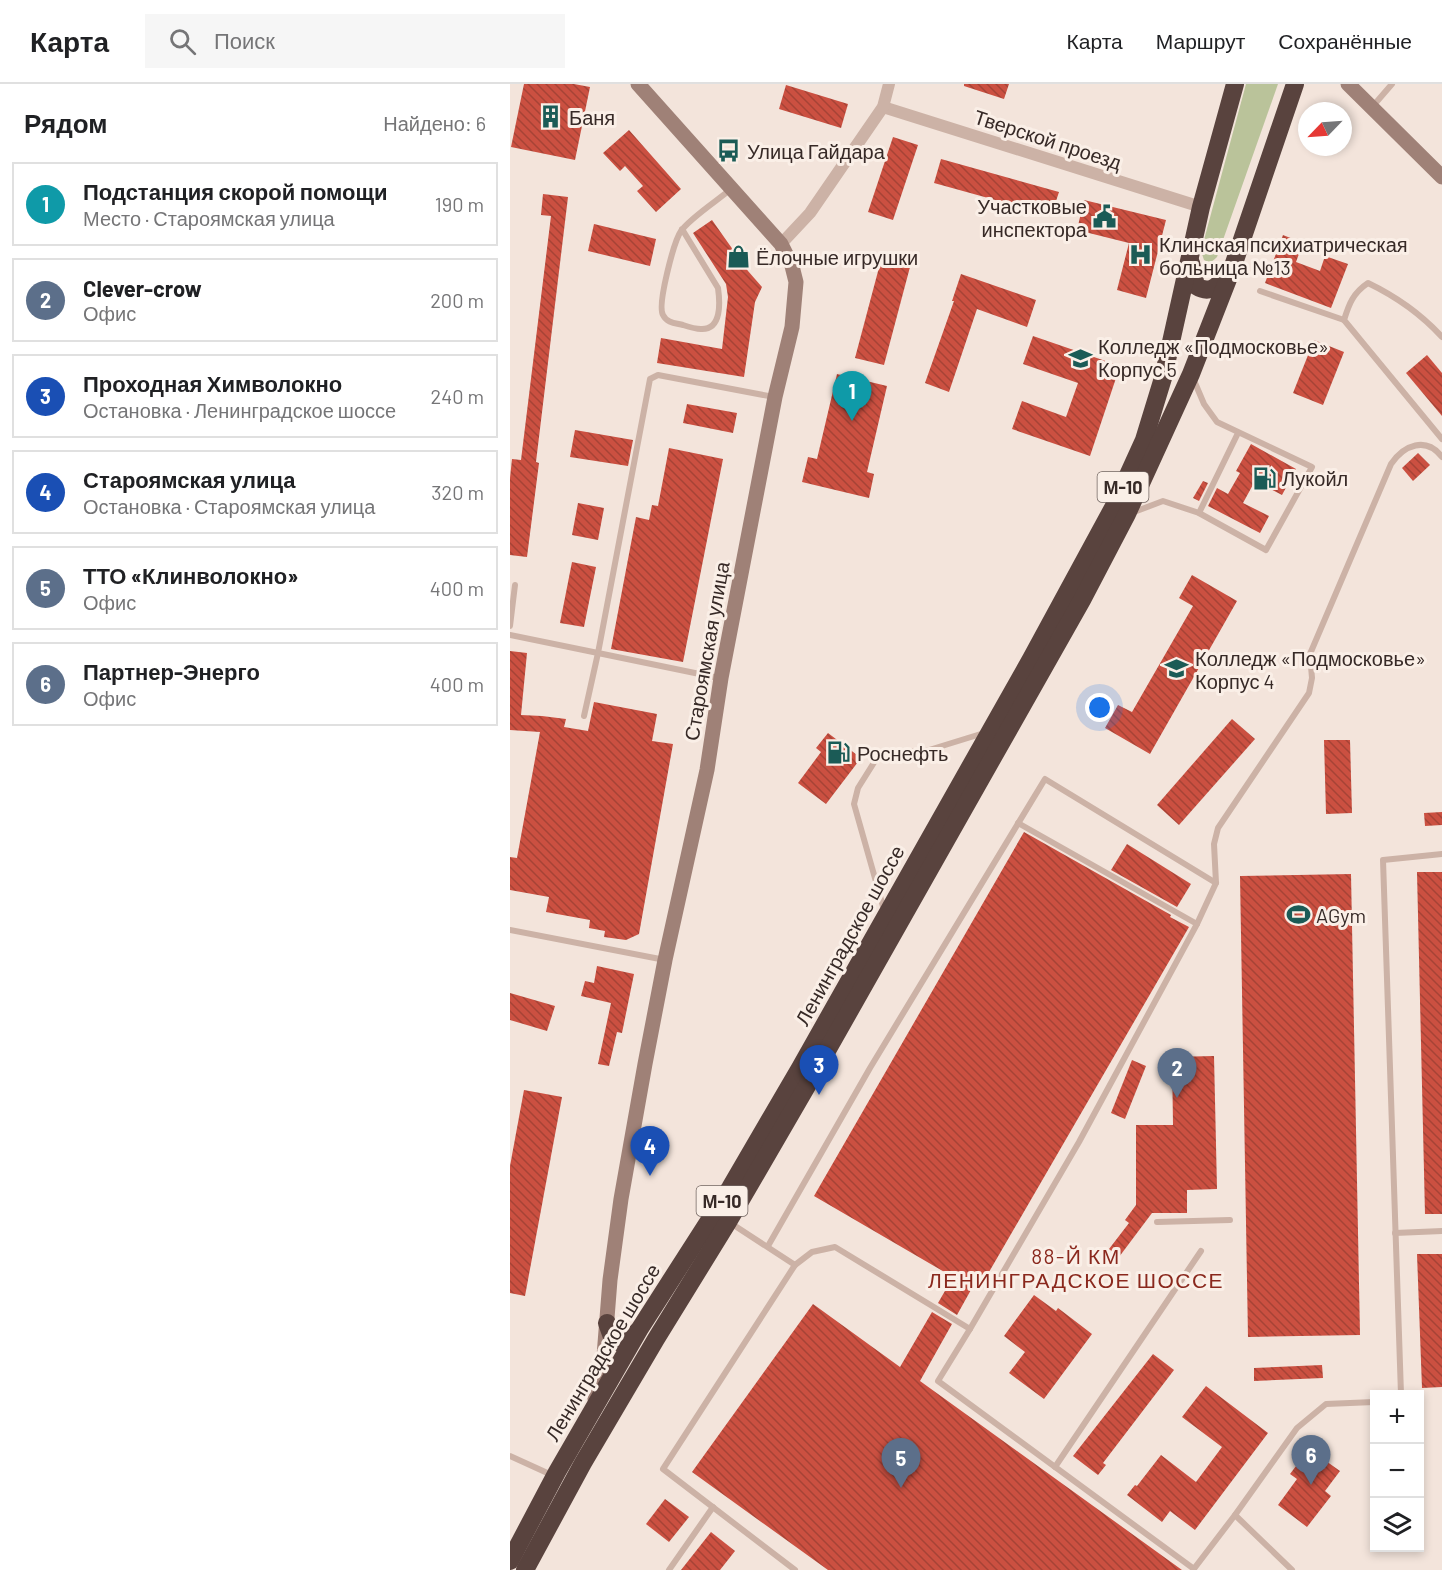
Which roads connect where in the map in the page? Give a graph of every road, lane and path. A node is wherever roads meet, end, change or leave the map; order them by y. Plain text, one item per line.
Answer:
1 (638, 84) edge
2 (889, 84) edge
3 (1235, 84) edge
4 (1295, 84) edge
5 (1348, 84) edge
6 (1392, 84) edge
7 (883, 107) junction
8 (1373, 107) junction
9 (1442, 177) edge
10 (732, 189) junction
11 (1201, 207) junction
12 (682, 229) junction
13 (781, 244) junction
14 (1190, 255) junction
15 (1232, 269) junction
16 (1260, 291) dead end
17 (1344, 320) junction
18 (1442, 337) edge
19 (1191, 374) junction
20 (775, 397) junction
21 (1238, 433) junction
22 (1442, 439) edge
23 (1432, 447) junction
24 (1442, 457) edge
25 (1199, 513) junction
26 (1127, 514) junction
27 (515, 585) dead end
28 (510, 626) edge
29 (510, 635) edge
30 (598, 653) junction
31 (721, 678) junction
32 (584, 716) dead end
33 (990, 731) junction
34 (1018, 823) junction
35 (1442, 854) edge
36 (1216, 883) junction
37 (886, 916) junction
38 (1197, 924) junction
39 (510, 930) edge
40 (665, 960) junction
41 (1230, 1220) dead end
42 (728, 1222) junction
43 (1157, 1222) dead end
44 (1442, 1231) edge
45 (1395, 1233) junction
46 (768, 1246) junction
47 (1201, 1251) dead end
48 (795, 1265) junction
49 (610, 1280) junction
50 (607, 1323) junction
51 (970, 1329) junction
52 (639, 1330) junction
53 (1401, 1390) edge
54 (1370, 1402) edge
55 (593, 1410) junction
56 (510, 1456) edge
57 (583, 1463) junction
58 (1055, 1467) junction
59 (556, 1474) junction
60 (713, 1508) junction
61 (1235, 1515) junction
62 (510, 1561) edge
63 (1194, 1569) edge
64 (525, 1570) edge
65 (669, 1570) edge
66 (795, 1570) edge
67 (1292, 1570) edge

1 - 10 street, Староямская улица
2 - 7 street
3 - 11 highway, М-10
4 - 15 highway, М-10
5 - 8 street
6 - 8 lane
7 - 11 street, Тверской проезд
7 - 13 street
8 - 9 street
10 - 12 lane
10 - 13 street, Староямская улица
11 - 14 highway, М-10
12 - 12 lane
13 - 20 street, Староямская улица
14 - 15 highway
14 - 33 highway, Ленинградское шоссе / М-10
15 - 19 highway, М-10
16 - 17 lane
17 - 18 lane
17 - 22 lane
19 - 21 lane
19 - 26 highway, М-10
20 - 30 lane
20 - 31 street, Староямская улица
21 - 25 lane
21 - 25 lane
22 - 23 lane
23 - 24 lane
23 - 36 lane
25 - 26 lane
26 - 42 highway, Ленинградское шоссе / М-10
27 - 28 lane
29 - 30 lane
30 - 31 lane
30 - 32 lane
31 - 40 street, Староямская улица
33 - 37 highway, Ленинградское шоссе / М-10
33 - 37 lane
34 - 36 lane
34 - 38 lane
34 - 46 lane
35 - 45 lane
36 - 38 lane
37 - 52 highway, Ленинградское шоссе / М-10
38 - 51 lane
39 - 40 lane
40 - 49 street, Староямская улица
41 - 43 lane
42 - 46 lane
42 - 57 highway, Ленинградское шоссе / М-10
44 - 45 lane
45 - 53 lane
46 - 48 lane
47 - 58 lane
48 - 51 lane
48 - 60 lane
49 - 50 street, Староямская улица
49 - 59 street, Староямская улица
50 - 52 highway
50 - 55 street, Староямская улица
51 - 58 lane
52 - 55 highway, Ленинградское шоссе / М-10
54 - 61 lane
55 - 57 street, Староямская улица
55 - 59 highway, Ленинградское шоссе / М-10
56 - 59 lane
57 - 64 highway, Ленинградское шоссе / М-10
58 - 63 lane
59 - 62 highway, Ленинградское шоссе / М-10
60 - 65 lane
60 - 66 lane
61 - 63 lane
61 - 67 lane

